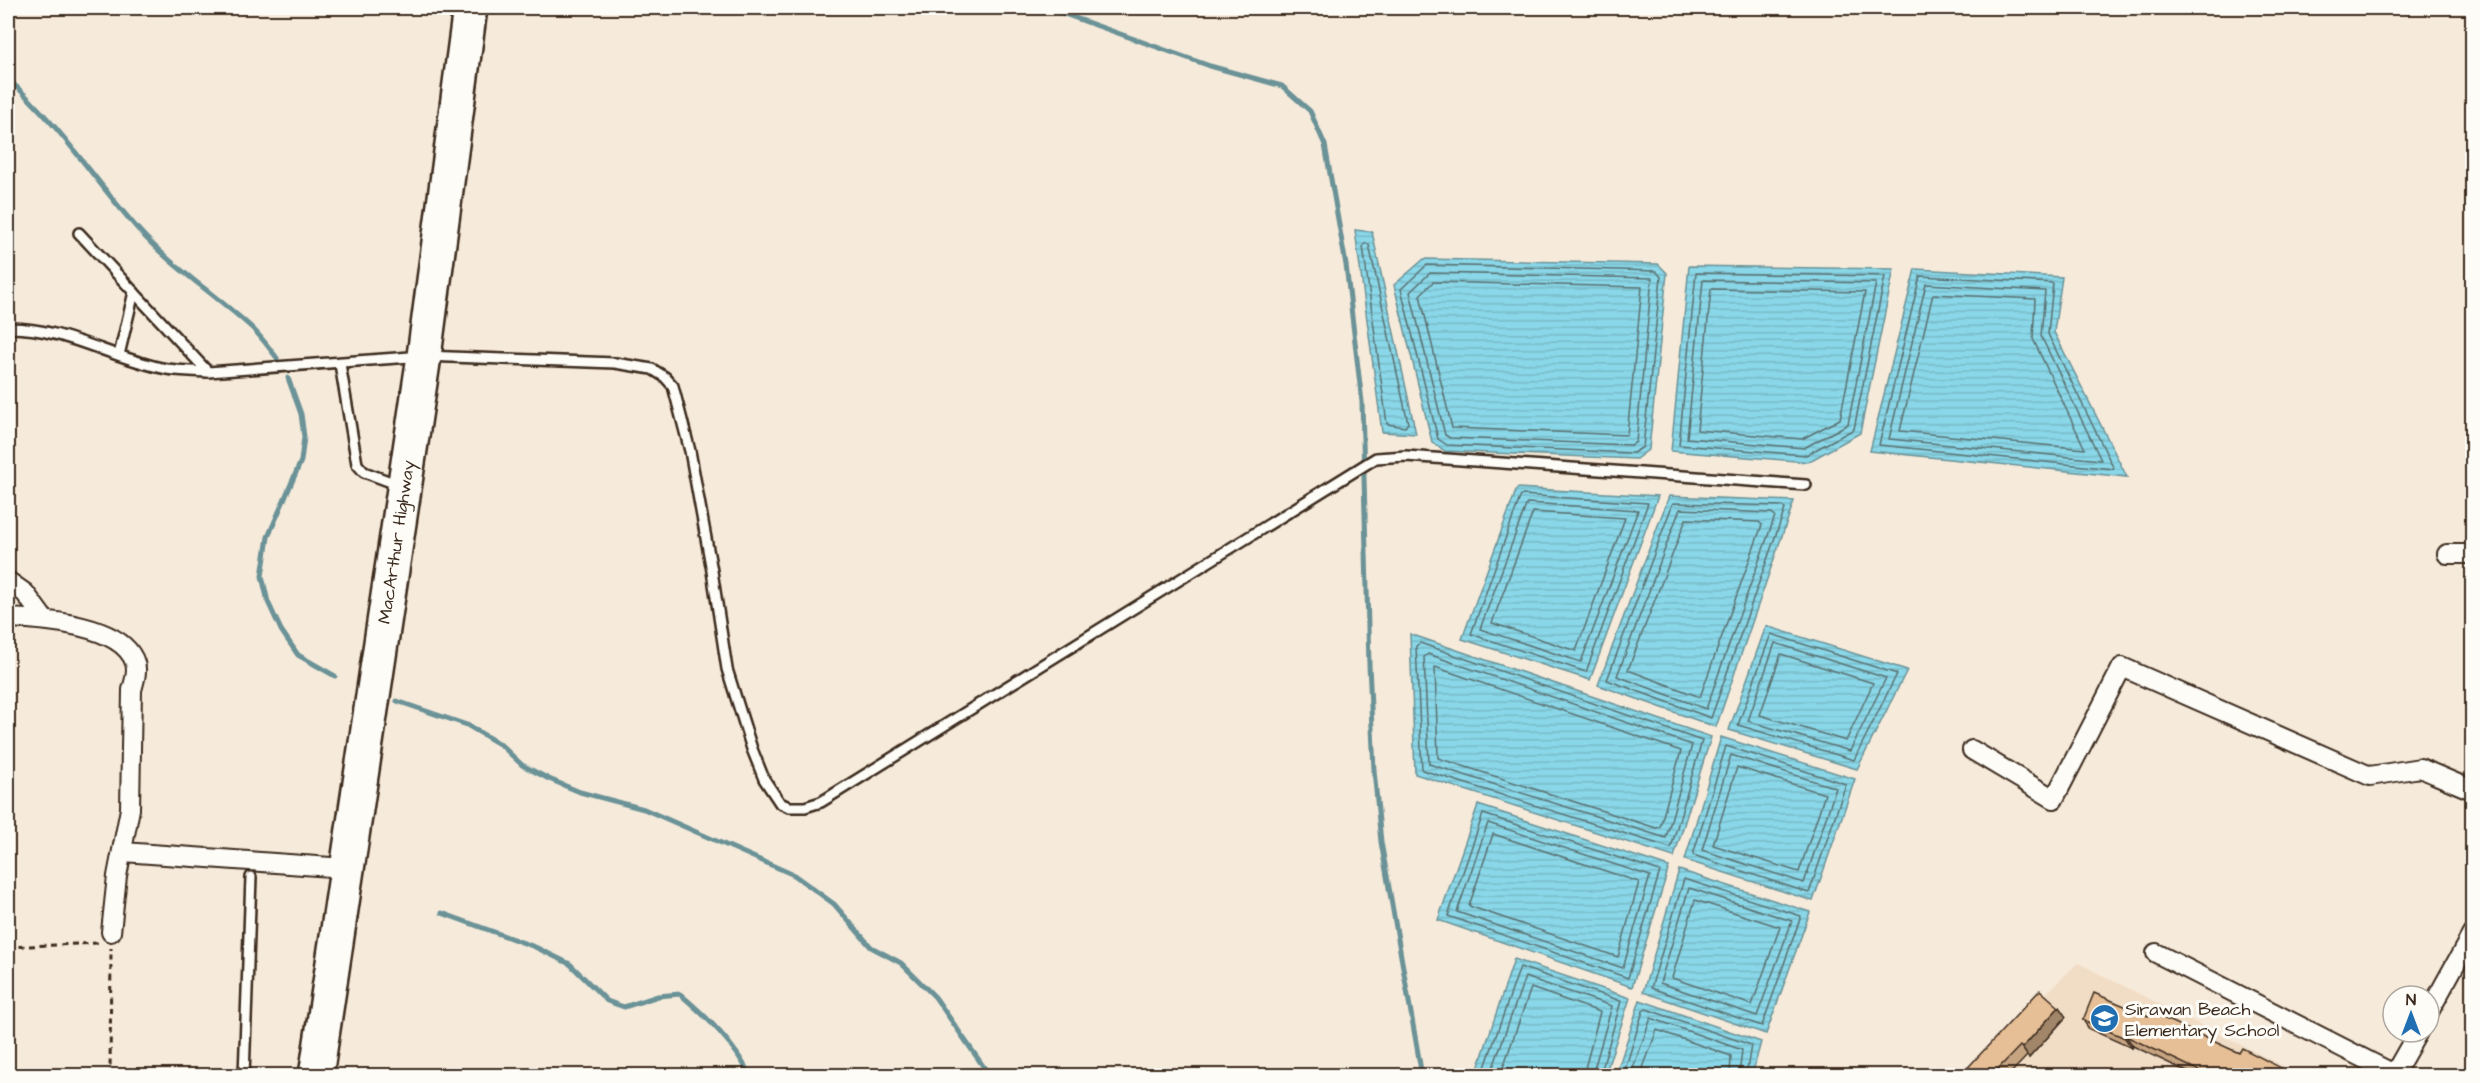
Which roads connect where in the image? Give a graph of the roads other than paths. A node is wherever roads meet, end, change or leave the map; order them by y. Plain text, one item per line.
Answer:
1 (470, 8) edge
2 (79, 233) dead end
3 (134, 292) junction
4 (8, 328) edge
5 (119, 355) junction
6 (424, 356) junction
7 (340, 364) junction
8 (208, 372) junction
9 (1806, 484) dead end
10 (404, 487) junction
11 (2447, 554) dead end
12 (2472, 554) edge
13 (8, 581) edge
14 (8, 618) edge
15 (45, 619) junction
16 (1972, 750) dead end
17 (2472, 790) edge
18 (123, 852) junction
19 (345, 868) junction
20 (251, 877) dead end
21 (2472, 934) edge
22 (111, 937) road end
23 (2156, 953) dead end
24 (2441, 990) edge
25 (2411, 1044) edge
26 (2394, 1075) edge
27 (244, 1076) edge
28 (316, 1076) edge

1 - 6 highway, MacArthur Highway
2 - 3 lane
3 - 5 lane
3 - 8 lane
4 - 5 lane
5 - 8 lane
6 - 7 lane
6 - 9 lane
6 - 10 highway, MacArthur Highway
7 - 8 lane
7 - 10 lane
10 - 19 highway, MacArthur Highway
11 - 12 street
13 - 15 street
14 - 15 street
15 - 18 street
16 - 17 street
18 - 19 street
18 - 22 street
19 - 28 highway, MacArthur Highway
20 - 27 lane
21 - 24 street
23 - 26 street
25 - 26 street

